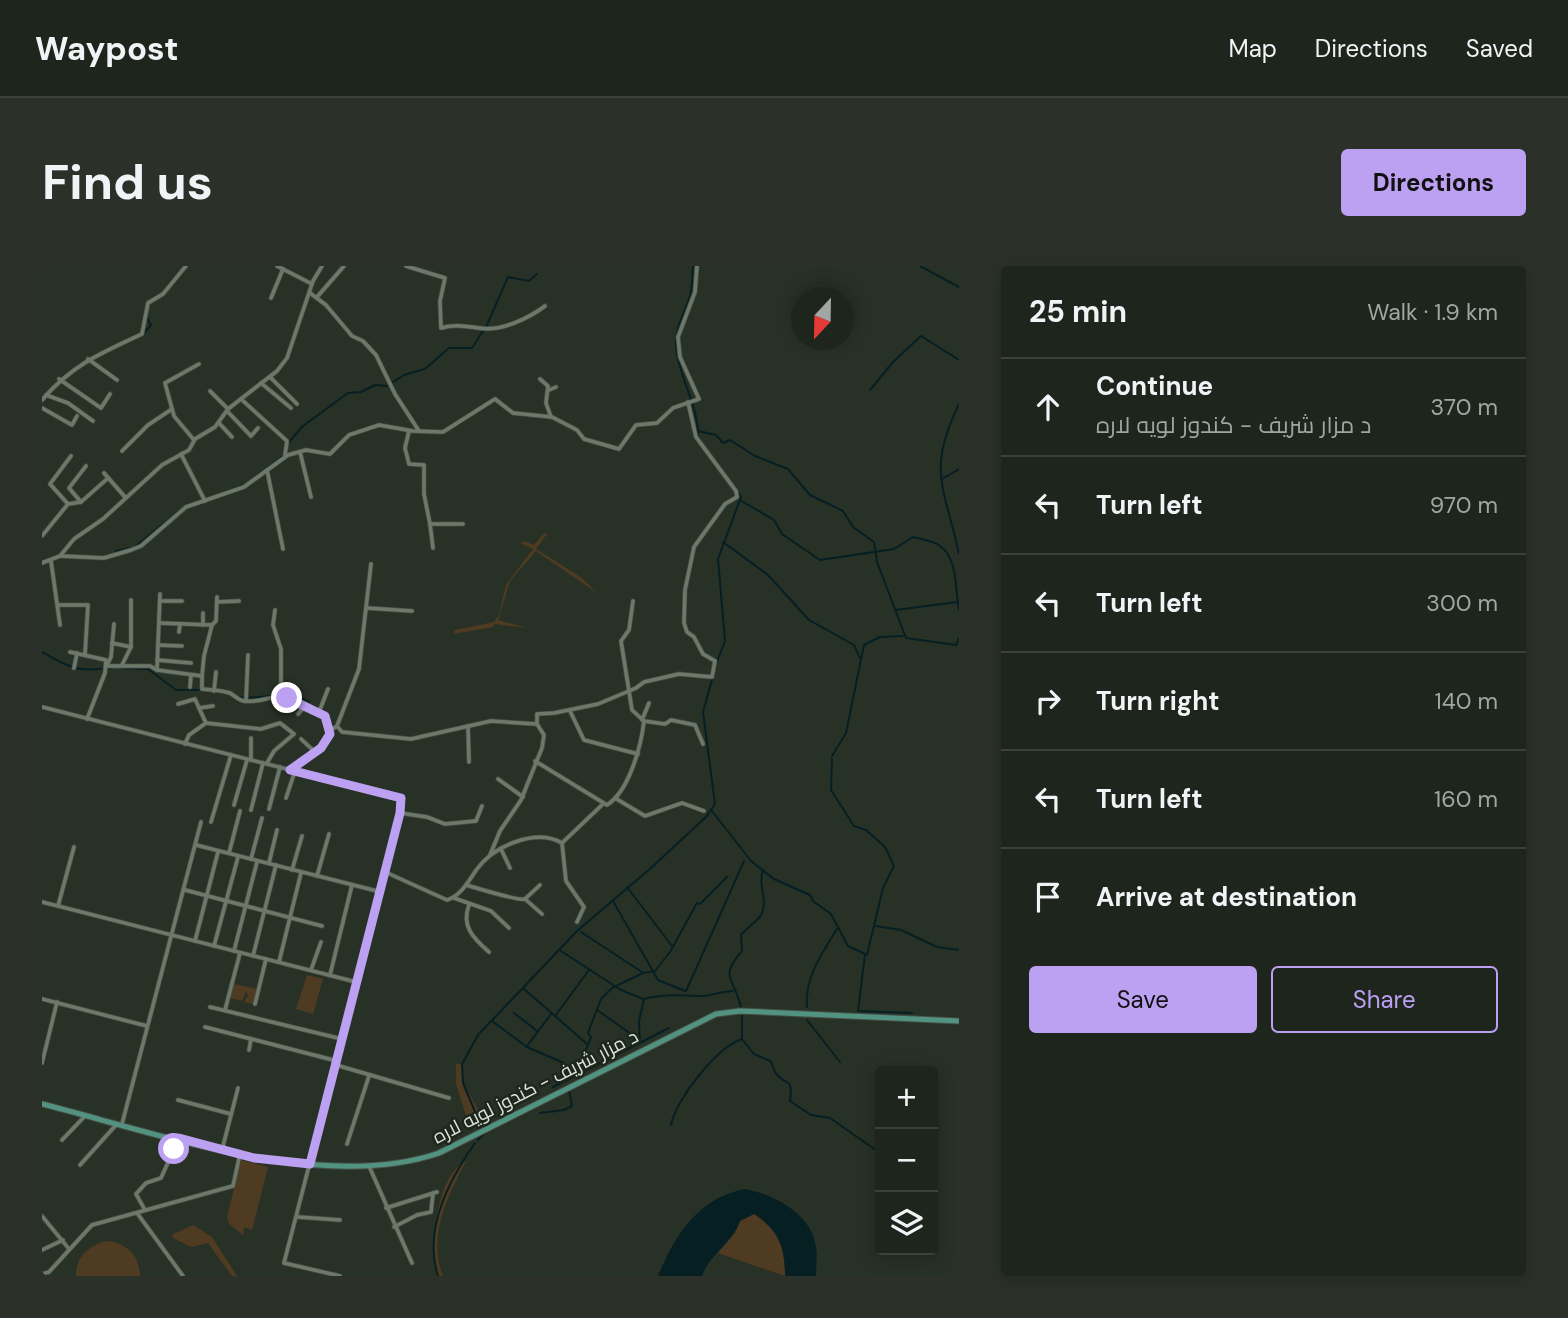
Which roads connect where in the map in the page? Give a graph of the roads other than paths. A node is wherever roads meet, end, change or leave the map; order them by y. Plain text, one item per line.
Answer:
1 (186, 266) edge
2 (277, 266) edge
3 (322, 266) edge
4 (344, 266) edge
5 (406, 266) edge
6 (697, 266) edge
7 (283, 269) junction
8 (312, 284) junction
9 (310, 293) junction
10 (317, 297) junction
11 (271, 298) dead end
12 (545, 306) dead end
13 (89, 359) junction
14 (199, 364) dead end
15 (271, 377) junction
16 (59, 379) junction
17 (540, 379) dead end
18 (117, 380) dead end
19 (261, 383) junction
20 (556, 387) dead end
21 (549, 390) junction
22 (210, 391) dead end
23 (110, 394) dead end
24 (46, 395) junction
25 (241, 399) junction
26 (42, 400) edge
27 (688, 401) junction
28 (296, 404) dead end
29 (42, 408) edge
30 (291, 408) dead end
31 (172, 409) junction
32 (227, 410) junction
33 (77, 416) dead end
34 (551, 416) junction
35 (93, 421) dead end
36 (219, 422) junction
37 (258, 428) dead end
38 (409, 430) junction
39 (419, 431) junction
40 (232, 437) dead end
41 (194, 440) junction
42 (122, 451) dead end
43 (300, 452) junction
44 (181, 454) junction
45 (71, 456) dead end
46 (286, 456) junction
47 (86, 466) dead end
48 (267, 470) junction
49 (104, 473) dead end
50 (107, 479) junction
51 (125, 497) junction
52 (311, 497) dead end
53 (205, 501) junction
54 (81, 502) junction
55 (68, 504) junction
56 (430, 524) junction
57 (463, 524) dead end
58 (42, 536) edge
59 (433, 548) dead end
60 (283, 549) dead end
61 (60, 556) junction
62 (51, 560) junction
63 (42, 563) edge
64 (371, 564) dead end
65 (160, 594) dead end
66 (131, 600) dead end
67 (160, 601) junction
68 (182, 601) dead end
69 (239, 601) dead end
70 (634, 601) dead end
71 (58, 605) junction
72 (367, 608) junction
73 (275, 610) dead end
74 (412, 611) dead end
75 (203, 613) dead end
76 (160, 623) junction
77 (114, 624) dead end
78 (180, 624) junction
79 (60, 625) dead end
80 (203, 625) junction
81 (212, 625) junction
82 (179, 632) dead end
83 (113, 643) junction
84 (158, 645) junction
85 (182, 646) dead end
86 (131, 647) junction
87 (70, 652) dead end
88 (77, 653) junction
89 (85, 654) junction
90 (248, 655) dead end
91 (158, 660) junction
92 (191, 663) dead end
93 (122, 665) junction
94 (106, 666) junction
95 (74, 668) dead end
96 (157, 670) junction
97 (216, 672) dead end
98 (191, 675) junction
99 (202, 676) junction
100 (190, 687) dead end
101 (328, 690) dead end
102 (214, 691) junction
103 (627, 692) junction
104 (281, 697) junction
105 (246, 701) junction
106 (649, 703) dead end
107 (178, 704) dead end
108 (213, 706) dead end
109 (304, 706) junction
110 (42, 707) edge
111 (199, 708) junction
112 (570, 711) junction
113 (319, 712) junction
114 (298, 714) dead end
115 (87, 719) junction
116 (643, 721) junction
117 (206, 723) junction
118 (537, 724) junction
119 (337, 726) junction
120 (468, 726) junction
121 (329, 727) junction
122 (251, 738) dead end
123 (302, 739) dead end
124 (185, 744) junction
125 (703, 744) dead end
126 (315, 752) junction
127 (638, 754) junction
128 (231, 755) junction
129 (249, 760) junction
130 (535, 761) junction
131 (469, 762) dead end
132 (265, 763) junction
133 (280, 767) junction
134 (292, 770) junction
135 (498, 779) dead end
136 (523, 797) junction
137 (286, 798) dead end
138 (615, 798) junction
139 (603, 804) junction
140 (234, 805) dead end
141 (482, 806) dead end
142 (269, 809) dead end
143 (251, 810) dead end
144 (240, 811) dead end
145 (705, 811) dead end
146 (400, 813) junction
147 (262, 818) dead end
148 (201, 821) dead end
149 (211, 822) dead end
150 (277, 830) dead end
151 (329, 834) dead end
152 (302, 836) dead end
153 (562, 843) junction
154 (196, 845) junction
155 (74, 847) dead end
156 (501, 849) junction
157 (218, 851) junction
158 (229, 853) junction
159 (490, 855) junction
160 (238, 856) junction
161 (251, 859) junction
162 (257, 861) junction
163 (269, 863) junction
164 (276, 865) junction
165 (510, 868) dead end
166 (292, 870) junction
167 (383, 871) junction
168 (301, 873) junction
169 (317, 876) junction
170 (352, 885) junction
171 (464, 885) junction
172 (540, 885) dead end
173 (184, 890) junction
174 (378, 891) junction
175 (206, 895) junction
176 (454, 898) junction
177 (525, 900) junction
178 (226, 901) junction
179 (42, 902) edge
180 (469, 905) junction
181 (58, 906) junction
182 (246, 906) junction
183 (265, 911) junction
184 (542, 914) dead end
185 (290, 918) junction
186 (578, 922) dead end
187 (322, 926) dead end
188 (509, 928) dead end
189 (171, 935) junction
190 (195, 941) junction
191 (320, 942) dead end
192 (214, 946) junction
193 (234, 951) junction
194 (489, 952) dead end
195 (240, 953) junction
196 (253, 956) junction
197 (267, 959) junction
198 (279, 962) junction
199 (311, 970) junction
200 (330, 976) junction
201 (356, 982) junction
202 (42, 999) edge
203 (57, 1002) junction
204 (255, 1004) dead end
205 (210, 1007) dead end
206 (225, 1010) junction
207 (959, 1021) edge
208 (147, 1026) junction
209 (205, 1027) dead end
210 (251, 1039) junction
211 (342, 1039) junction
212 (249, 1050) dead end
213 (42, 1063) edge
214 (336, 1063) junction
215 (369, 1076) junction
216 (238, 1088) dead end
217 (449, 1098) dead end
218 (178, 1100) dead end
219 (42, 1104) edge
220 (231, 1114) junction
221 (86, 1115) junction
222 (120, 1124) junction
223 (179, 1138) junction
224 (62, 1140) dead end
225 (347, 1144) dead end
226 (222, 1150) junction
227 (240, 1154) junction
228 (310, 1164) junction
229 (369, 1164) junction
230 (80, 1166) dead end
231 (386, 1208) junction
232 (146, 1210) junction
233 (137, 1213) junction
234 (42, 1216) edge
235 (298, 1217) junction
236 (340, 1220) dead end
237 (394, 1227) junction
238 (63, 1240) junction
239 (69, 1249) junction
240 (42, 1250) edge
241 (412, 1263) dead end
242 (49, 1272) junction
243 (42, 1274) edge
244 (54, 1276) edge
245 (183, 1276) edge
246 (340, 1276) edge

1 - 13 street
2 - 7 street
3 - 8 street
4 - 10 street
5 - 12 street
6 - 27 street
7 - 8 street
7 - 11 street
8 - 9 street
9 - 10 street
9 - 15 street
10 - 39 street
13 - 16 street
13 - 18 street
14 - 31 street
15 - 19 street
15 - 28 street
16 - 23 street
16 - 24 street
17 - 21 street
19 - 25 street
19 - 30 street
20 - 21 street
21 - 34 street
22 - 32 street
24 - 26 street
24 - 35 street
25 - 32 street
25 - 46 street
27 - 34 street
27 - 103 street
29 - 33 street
31 - 41 street
31 - 42 street
32 - 36 street
32 - 37 street
34 - 39 street
36 - 40 street
36 - 41 street
38 - 39 street
38 - 43 street
38 - 56 street
41 - 44 street
43 - 46 street
43 - 52 street
44 - 51 street
44 - 53 street
45 - 55 street
46 - 48 street
47 - 54 street
48 - 53 street
48 - 60 street
49 - 50 street
50 - 51 street
50 - 54 street
51 - 61 street
53 - 61 street
54 - 55 street
55 - 58 street
56 - 57 street
56 - 59 street
61 - 62 street
62 - 63 street
62 - 71 street
64 - 72 street
65 - 67 street
66 - 86 street
67 - 68 street
67 - 76 street
69 - 81 street
70 - 103 street
71 - 79 street
71 - 89 street
72 - 74 street
72 - 119 street
73 - 104 street
75 - 80 street
76 - 78 street
76 - 84 street
77 - 83 street
78 - 80 street
78 - 82 street
80 - 81 street
81 - 99 street
83 - 86 street
83 - 94 street
84 - 85 street
84 - 91 street
86 - 93 street
87 - 88 street
88 - 89 street
88 - 95 street
89 - 94 street
90 - 105 street
91 - 92 street
91 - 96 street
93 - 94 street
93 - 96 street
94 - 115 street
96 - 98 street
97 - 102 street
98 - 99 street
98 - 100 street
99 - 102 street
101 - 113 street
102 - 105 street
103 - 112 street
103 - 116 street
104 - 105 street
104 - 109 street
106 - 116 street
107 - 111 street
108 - 111 street
109 - 113 street
109 - 114 street
110 - 115 street
111 - 117 street
112 - 118 street
112 - 127 street
113 - 121 street
115 - 124 street
116 - 125 street
116 - 127 street
117 - 124 street
117 - 132 street
118 - 120 street
118 - 130 street
119 - 120 street
119 - 121 street
120 - 131 street
121 - 126 street
122 - 129 street
123 - 126 street
124 - 128 street
126 - 134 street
127 - 138 street
128 - 129 street
128 - 149 street
129 - 132 street
129 - 140 street
130 - 136 street
130 - 139 street
132 - 133 street
132 - 143 street
133 - 134 street
133 - 142 street
134 - 137 street
134 - 146 street
135 - 136 street
136 - 159 street
138 - 139 street
138 - 145 street
139 - 153 street
141 - 146 street
144 - 158 street
146 - 167 street
147 - 161 street
148 - 154 street
150 - 163 street
151 - 169 street
152 - 166 street
153 - 156 street
153 - 186 street
154 - 157 street
154 - 173 street
155 - 181 street
156 - 159 street
156 - 165 street
157 - 158 street
157 - 175 street
158 - 160 street
159 - 171 street
160 - 161 street
160 - 178 street
161 - 162 street
162 - 163 street
162 - 182 street
163 - 164 street
164 - 166 street
164 - 183 street
166 - 168 street
167 - 174 street
167 - 176 street
168 - 169 street
168 - 185 street
169 - 170 street
170 - 174 street
170 - 200 street
171 - 176 street
171 - 177 street
172 - 177 street
173 - 175 street
173 - 189 street
174 - 201 street
175 - 178 street
175 - 190 street
176 - 180 street
177 - 184 street
178 - 182 street
178 - 192 street
179 - 181 street
180 - 188 street
180 - 194 street
181 - 189 street
182 - 183 street
182 - 193 street
183 - 185 street
183 - 196 street
185 - 187 street
185 - 198 street
189 - 190 street
189 - 208 street
190 - 192 street
191 - 199 street
192 - 193 street
193 - 195 street
195 - 196 street
195 - 206 street
196 - 197 street
197 - 198 street
197 - 204 street
198 - 199 street
199 - 200 street
200 - 201 street
201 - 211 street
202 - 203 street
203 - 208 street
203 - 213 street
205 - 206 street
206 - 211 street
207 - 229 main road, د مزار شریف - کندوز لویه لاره
208 - 222 street
209 - 210 street
210 - 212 street
210 - 214 street
211 - 214 street
214 - 215 street
214 - 228 street
215 - 217 street
215 - 225 street
216 - 220 street
218 - 220 street
219 - 221 main road, د مزار شریف - کندوز لویه لاره
220 - 226 street
221 - 222 main road, د مزار شریف - کندوز لویه لاره
221 - 224 street
222 - 223 main road, د مزار شریف - کندوز لویه لاره
222 - 230 street
223 - 226 main road, د مزار شریف - کندوز لویه لاره
223 - 232 street
226 - 227 main road, د مزار شریف - کندوز لویه لاره
227 - 228 main road, د مزار شریف - کندوز لویه لاره
227 - 232 street
228 - 229 main road, د مزار شریف - کندوز لویه لاره
228 - 235 street
229 - 231 street
231 - 237 street
231 - 237 street
232 - 233 street
233 - 239 street
233 - 245 street
234 - 238 street
235 - 236 street
235 - 246 street
237 - 241 street
238 - 239 street
238 - 240 street
239 - 242 street
242 - 243 street
242 - 244 street

